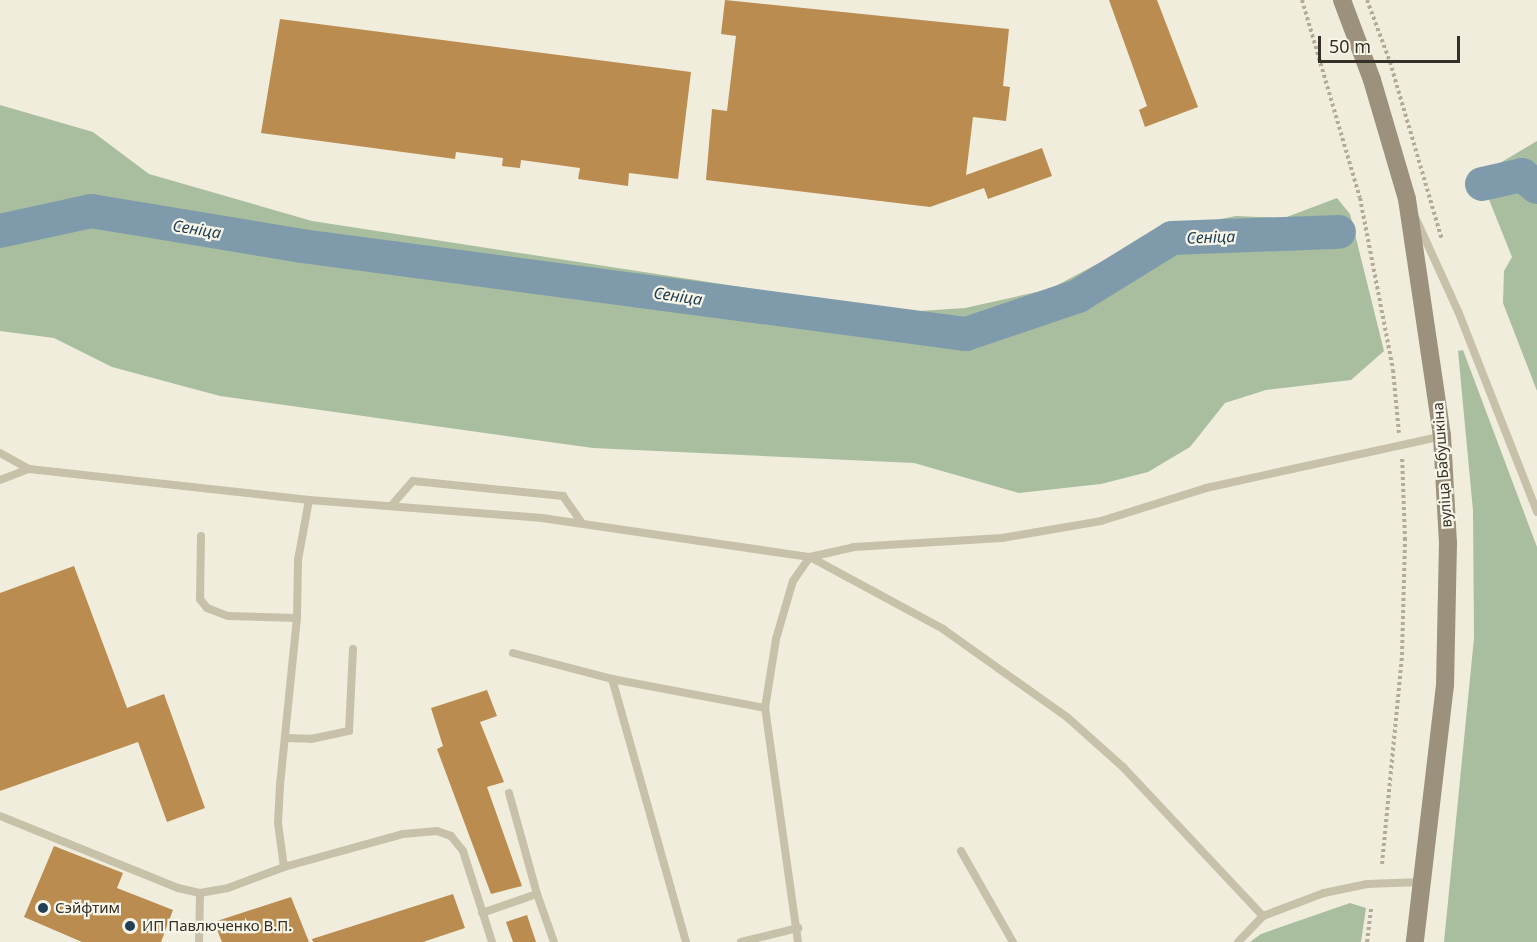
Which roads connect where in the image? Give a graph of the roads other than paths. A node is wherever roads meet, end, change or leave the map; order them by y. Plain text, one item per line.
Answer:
1 (1342, 0) edge
2 (1407, 200) junction
3 (1442, 436) junction
4 (0, 453) edge
5 (29, 469) junction
6 (0, 480) edge
7 (309, 500) junction
8 (392, 506) junction
9 (1537, 512) edge
10 (582, 523) junction
11 (201, 536) dead end
12 (810, 557) junction
13 (297, 618) junction
14 (353, 649) dead end
15 (513, 652) dead end
16 (612, 679) junction
17 (765, 708) junction
18 (286, 738) junction
19 (509, 793) dead end
20 (0, 816) edge
21 (961, 852) dead end
22 (284, 867) junction
23 (1422, 882) junction
24 (200, 892) junction
25 (537, 894) junction
26 (482, 913) junction
27 (1263, 916) junction
28 (798, 928) junction
29 (199, 942) edge
30 (492, 942) edge
31 (554, 942) edge
32 (686, 942) edge
33 (741, 942) edge
34 (798, 942) edge
35 (1013, 942) edge
36 (1238, 942) edge
37 (1415, 942) edge

1 - 2 street, вуліца Бабушкіна
2 - 3 street, вуліца Бабушкіна
2 - 9 lane
3 - 12 lane
3 - 23 street, вуліца Бабушкіна
4 - 5 lane
5 - 6 lane
5 - 7 lane
7 - 8 lane
7 - 13 lane
8 - 10 lane
8 - 10 lane
10 - 12 lane
11 - 13 lane
12 - 17 lane
12 - 27 lane
13 - 18 lane
14 - 18 lane
15 - 16 lane
16 - 17 lane
16 - 32 lane
17 - 28 lane
18 - 22 lane
19 - 25 lane
20 - 24 lane
21 - 35 lane
22 - 24 lane
22 - 26 lane
23 - 27 lane
23 - 37 street, вуліца Бабушкіна
24 - 29 lane
25 - 26 lane
25 - 31 lane
26 - 30 lane
27 - 36 lane
28 - 33 lane
28 - 34 lane

